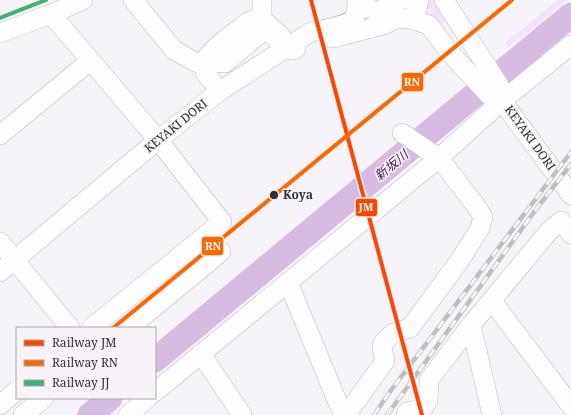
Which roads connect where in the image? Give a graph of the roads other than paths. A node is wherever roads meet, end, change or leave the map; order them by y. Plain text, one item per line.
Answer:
1 (83, 0) edge
2 (132, 0) edge
3 (262, 0) edge
4 (358, 0) edge
5 (388, 0) edge
6 (420, 0) edge
7 (444, 0) edge
8 (403, 12) edge
9 (51, 14) junction
10 (262, 19) junction
11 (0, 33) edge
12 (571, 45) edge
13 (286, 47) junction
14 (206, 59) junction
15 (90, 61) junction
16 (491, 87) junction
17 (220, 91) junction
18 (402, 132) dead end
19 (0, 135) edge
20 (158, 140) junction
21 (439, 158) junction
22 (571, 195) edge
23 (566, 228) edge
24 (0, 242) edge
25 (221, 252) dead end
26 (14, 260) junction
27 (0, 272) edge
28 (288, 282) junction
29 (492, 301) junction
30 (471, 325) junction
31 (69, 327) edge
32 (92, 327) edge
33 (130, 327) edge
34 (201, 354) junction
35 (16, 391) edge
36 (156, 391) edge
37 (43, 399) edge
38 (147, 399) edge
39 (0, 405) edge
40 (571, 406) edge
41 (23, 415) edge
42 (128, 415) edge
43 (242, 415) edge
44 (345, 415) edge
45 (406, 415) edge
46 (492, 415) edge

1 - 9 street
2 - 14 street
3 - 10 street
4 - 8 street
4 - 13 street, KEYAKI DORI
5 - 8 street
6 - 8 street
7 - 16 street, KEYAKI DORI
8 - 13 street
8 - 16 street
9 - 11 street
9 - 15 street
10 - 13 street
10 - 14 street
12 - 16 street
13 - 14 street
13 - 17 street, KEYAKI DORI
14 - 17 street
15 - 19 street
15 - 20 street
16 - 21 street
16 - 22 street, KEYAKI DORI
17 - 20 street, KEYAKI DORI
18 - 21 street
20 - 26 street, KEYAKI DORI
20 - 32 street
21 - 28 street
21 - 44 street
23 - 29 street
24 - 26 street
25 - 33 street
26 - 27 street, KEYAKI DORI
26 - 31 street
28 - 34 street
28 - 44 street
29 - 30 street
29 - 40 street
30 - 45 street
30 - 46 street
34 - 36 street
34 - 43 street
35 - 39 street
37 - 41 street
38 - 42 street

